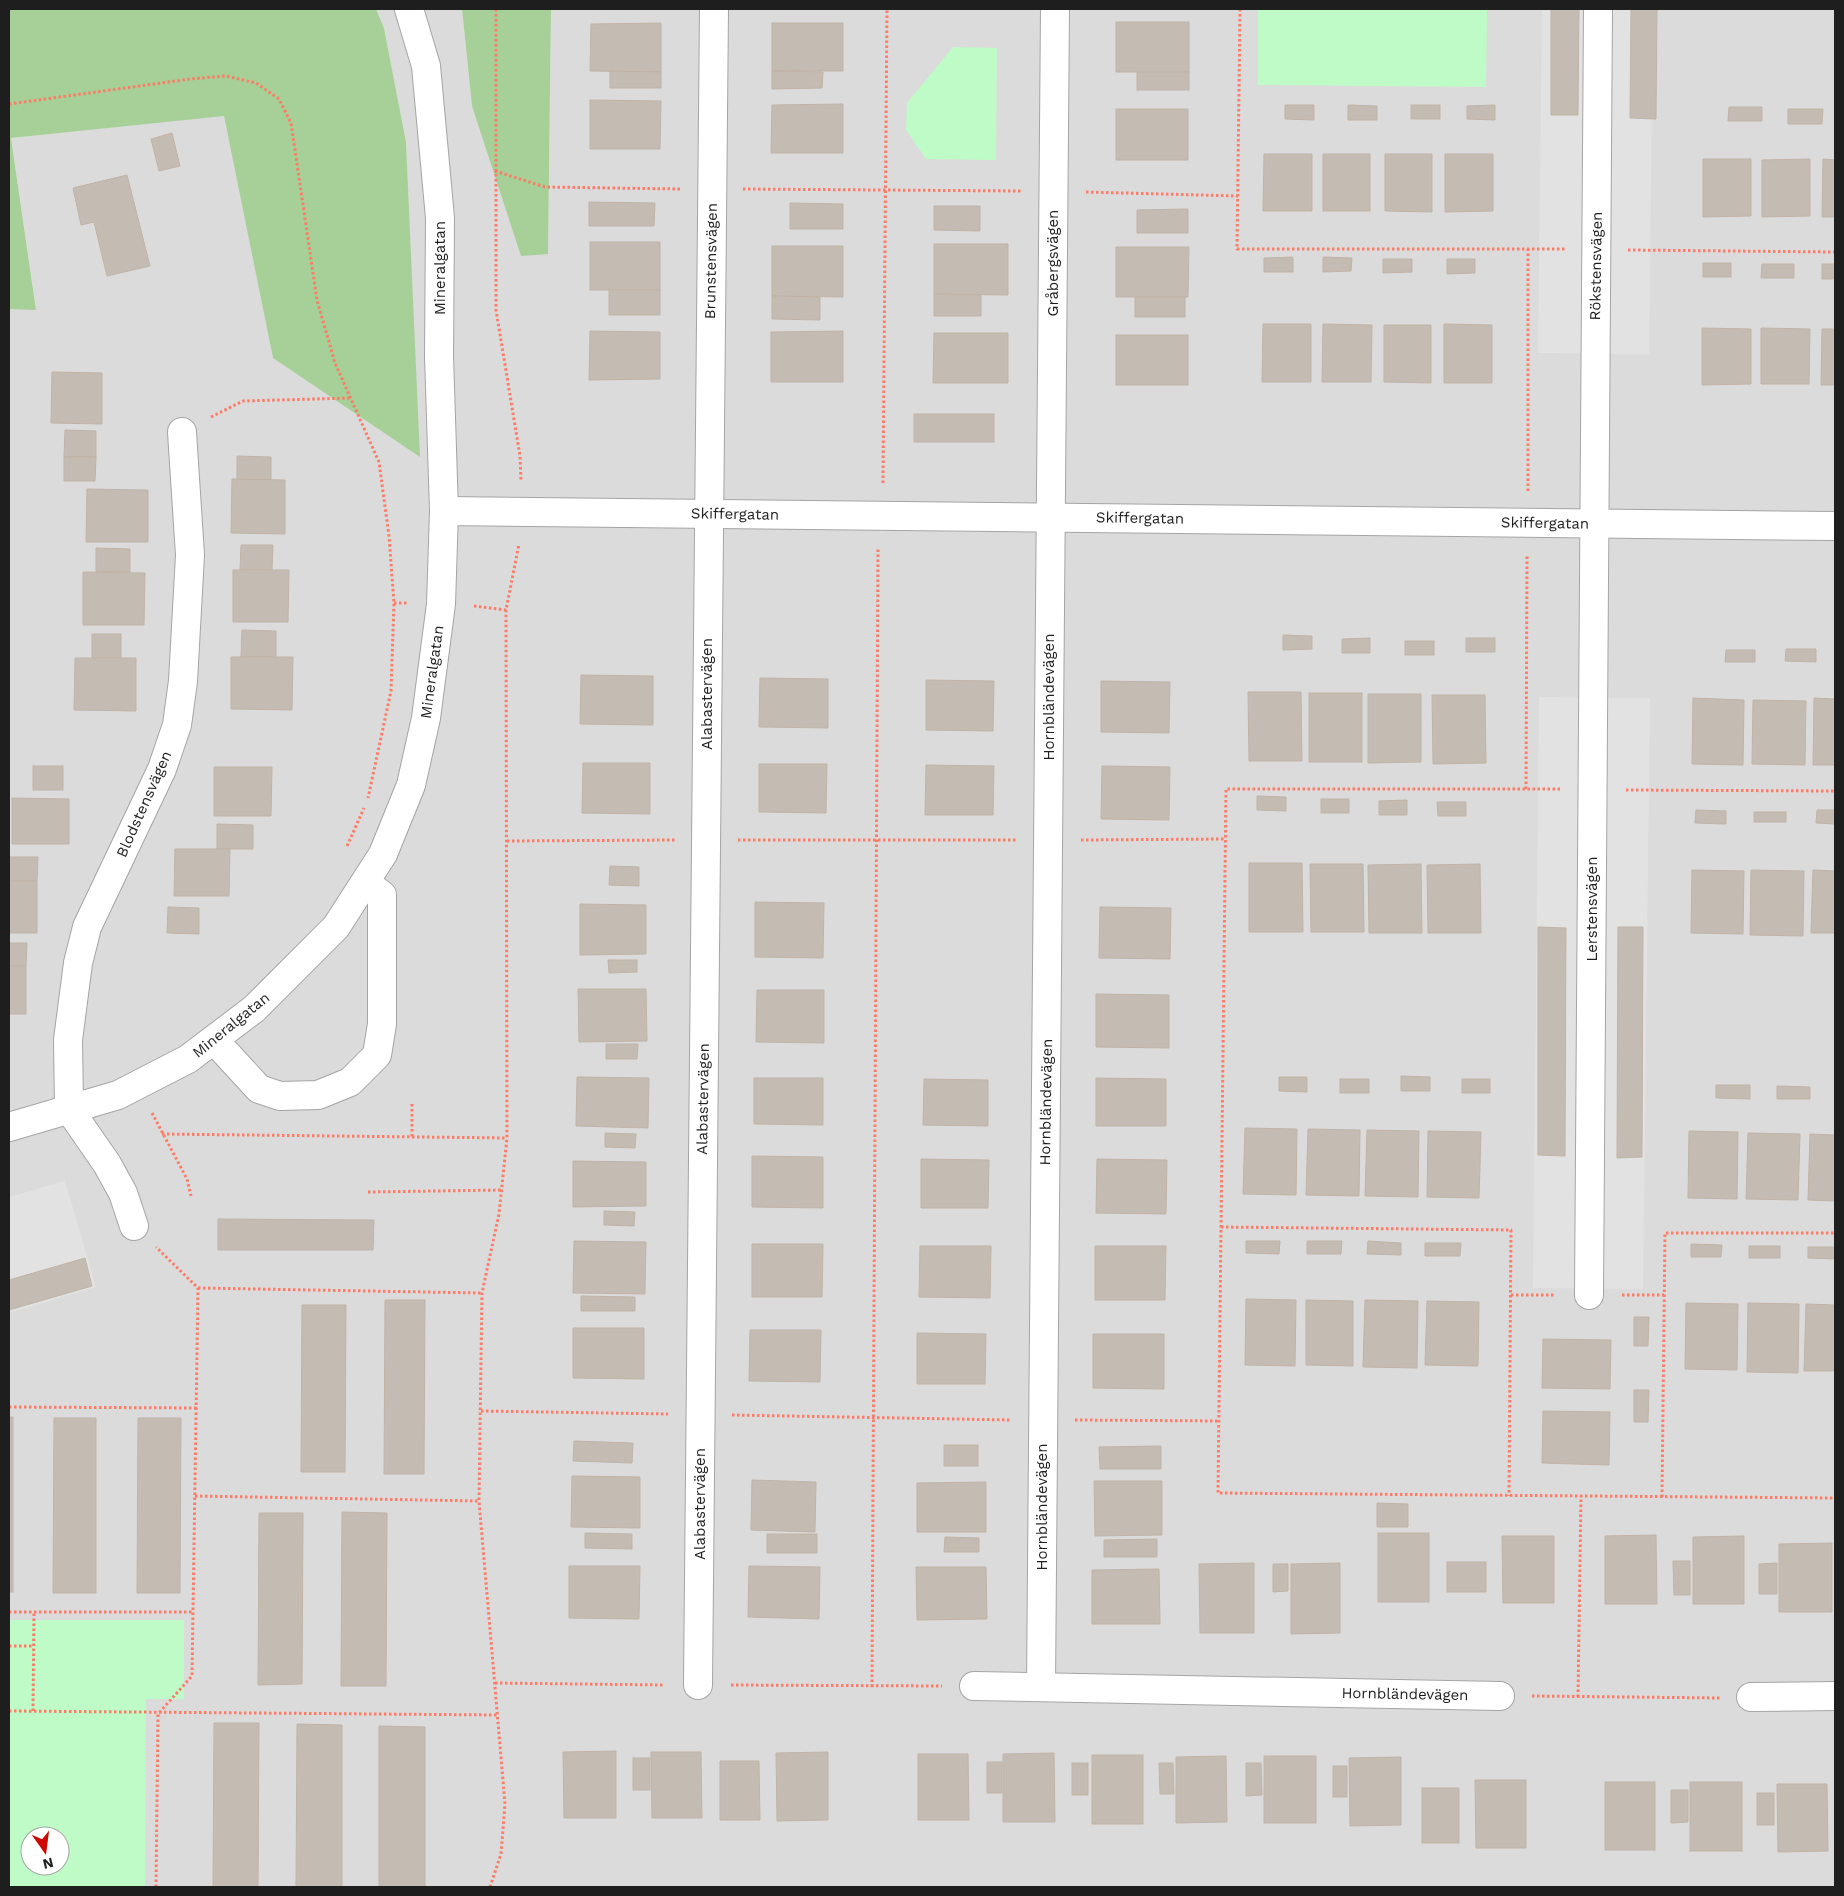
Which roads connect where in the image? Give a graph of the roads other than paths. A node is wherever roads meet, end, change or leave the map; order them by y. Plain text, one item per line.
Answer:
1 (410, 9) edge
2 (714, 9) edge
3 (1055, 9) edge
4 (1598, 9) edge
5 (182, 432) road end
6 (444, 511) junction
7 (709, 513) junction
8 (1051, 517) junction
9 (1595, 524) junction
10 (1835, 526) edge
11 (366, 883) junction
12 (214, 1040) junction
13 (69, 1109) junction
14 (9, 1127) edge
15 (134, 1226) road end
16 (1589, 1295) dead end
17 (698, 1685) road end
18 (974, 1686) road end
19 (1041, 1687) junction
20 (1500, 1696) road end
21 (1835, 1696) edge
22 (1751, 1697) road end

1 - 6 street, Mineralgatan
2 - 7 street, Brunstensvägen
3 - 8 street, Gråbergsvägen
4 - 9 street, Rökstensvägen
5 - 13 street, Blodstensvägen
6 - 7 street, Skiffergatan
6 - 11 street, Mineralgatan
7 - 8 street, Skiffergatan
7 - 17 street, Alabastervägen
8 - 9 street, Skiffergatan
8 - 19 street, Hornbländevägen
9 - 10 street, Skiffergatan
9 - 16 street, Lerstensvägen
11 - 12 street, Mineralgatan
11 - 12 street
12 - 13 street, Mineralgatan
13 - 14 street, Mineralgatan
13 - 15 street
18 - 19 street, Hornbländevägen
19 - 20 street, Hornbländevägen
21 - 22 street

